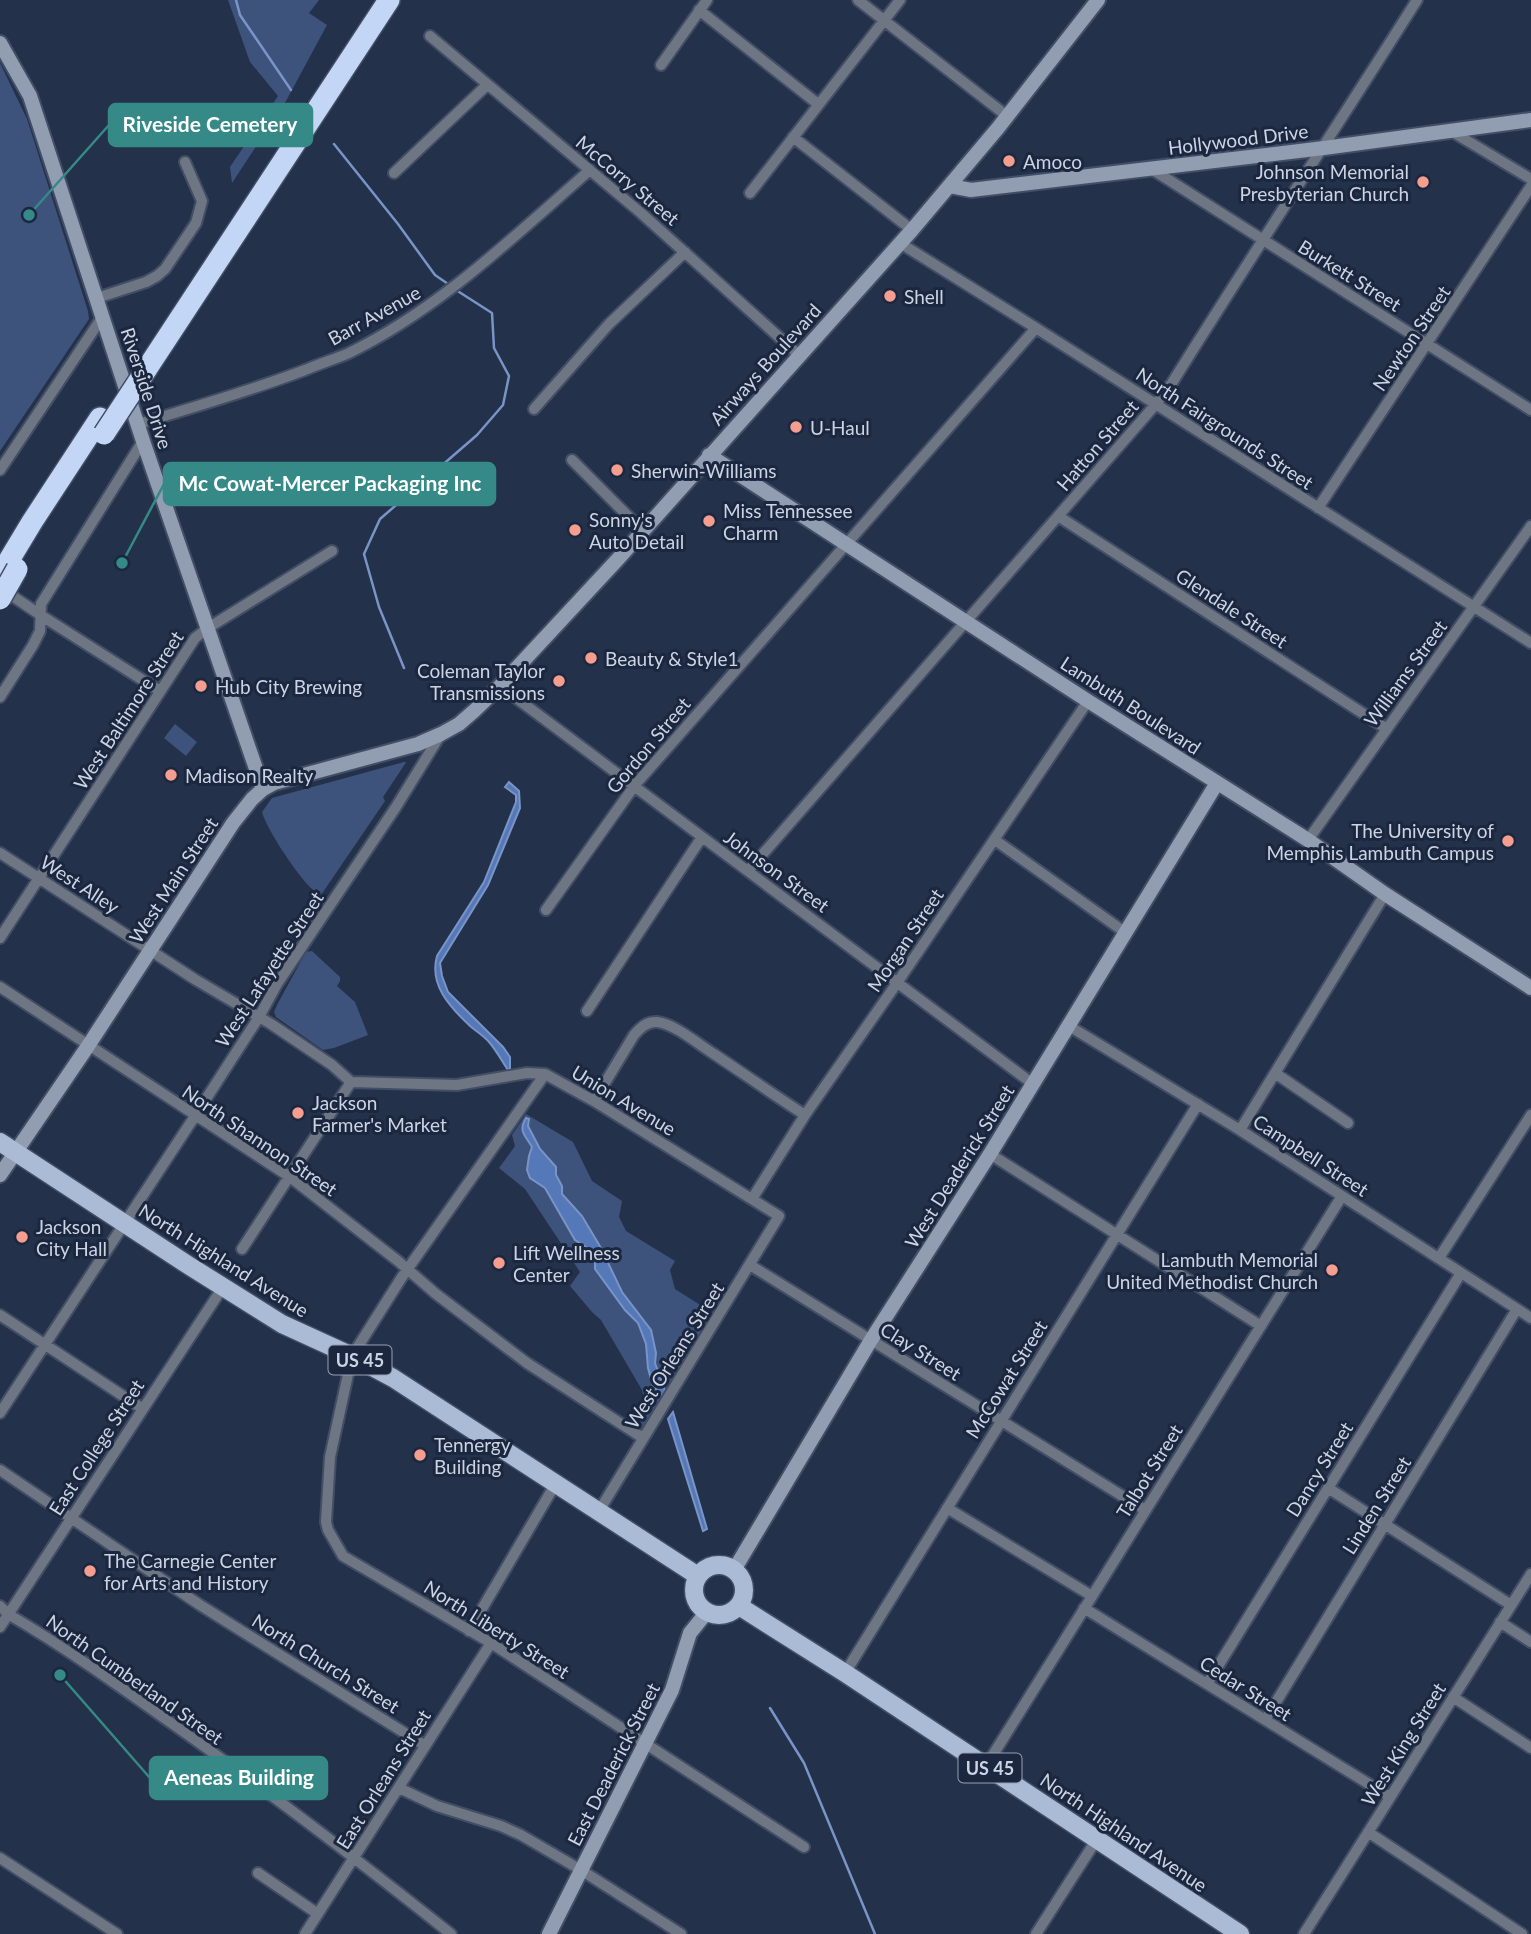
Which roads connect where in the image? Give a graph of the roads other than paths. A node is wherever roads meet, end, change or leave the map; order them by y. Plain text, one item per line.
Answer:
1 (373, 0) edge
2 (388, 0) edge
3 (707, 0) edge
4 (859, 0) edge
5 (900, 0) edge
6 (1417, 0) edge
7 (1092, 2) edge
8 (699, 10) junction
9 (884, 20) junction
10 (430, 36) dead end
11 (0, 43) edge
12 (661, 65) dead end
13 (487, 85) junction
14 (818, 104) junction
15 (1007, 116) junction
16 (1531, 120) edge
17 (1451, 131) junction
18 (793, 137) junction
19 (1324, 148) junction
20 (185, 162) dead end
21 (1150, 169) junction
22 (590, 170) junction
23 (394, 173) dead end
24 (1531, 179) edge
25 (950, 186) junction
26 (1531, 186) edge
27 (750, 192) dead end
28 (912, 230) junction
29 (1261, 240) junction
30 (900, 243) junction
31 (685, 252) junction
32 (97, 298) junction
33 (103, 316) junction
34 (1036, 328) junction
35 (1427, 345) junction
36 (799, 355) junction
37 (144, 362) junction
38 (1156, 404) junction
39 (534, 409) dead end
40 (1531, 411) edge
41 (138, 424) junction
42 (143, 441) junction
43 (709, 455) junction
44 (572, 460) dead end
45 (0, 470) edge
46 (1318, 508) junction
47 (1058, 516) junction
48 (1531, 526) edge
49 (642, 530) junction
50 (846, 545) junction
51 (332, 551) dead end
52 (8, 569) edge
53 (0, 587) edge
54 (0, 599) edge
55 (1475, 607) junction
56 (42, 616) junction
57 (967, 623) junction
58 (208, 628) junction
59 (1531, 643) edge
60 (500, 686) junction
61 (160, 691) junction
62 (0, 698) edge
63 (1088, 701) junction
64 (1387, 729) junction
65 (442, 734) junction
66 (1217, 783) junction
67 (635, 785) junction
68 (262, 789) junction
69 (702, 837) junction
70 (995, 840) junction
71 (1308, 840) junction
72 (0, 853) edge
73 (748, 871) junction
74 (39, 879) junction
75 (1385, 894) junction
76 (546, 910) dead end
77 (1126, 933) junction
78 (0, 938) edge
79 (150, 950) junction
80 (897, 982) junction
81 (0, 987) edge
82 (1531, 988) edge
83 (587, 1011) dead end
84 (259, 1017) junction
85 (1069, 1026) junction
86 (88, 1046) junction
87 (1275, 1073) junction
88 (545, 1074) junction
89 (351, 1082) junction
90 (1033, 1084) junction
91 (594, 1101) junction
92 (1198, 1104) junction
93 (805, 1115) junction
94 (1531, 1115) edge
95 (195, 1116) junction
96 (1348, 1123) dead end
97 (1240, 1130) junction
98 (0, 1142) edge
99 (16, 1153) junction
100 (990, 1154) junction
101 (0, 1175) edge
102 (290, 1177) junction
103 (1342, 1196) junction
104 (752, 1199) junction
105 (779, 1216) joint
106 (125, 1224) junction
107 (1116, 1234) junction
108 (242, 1249) dead end
109 (1439, 1258) junction
110 (750, 1265) junction
111 (408, 1269) junction
112 (1461, 1273) junction
113 (223, 1287) junction
114 (1517, 1309) junction
115 (0, 1315) edge
116 (1531, 1318) edge
117 (1261, 1326) junction
118 (871, 1340) junction
119 (45, 1345) junction
120 (352, 1356) junction
121 (143, 1409) junction
122 (0, 1413) edge
123 (1001, 1421) junction
124 (643, 1438) junction
125 (0, 1470) edge
126 (556, 1483) junction
127 (1328, 1488) junction
128 (947, 1508) junction
129 (1145, 1510) junction
130 (599, 1511) junction
131 (71, 1518) junction
132 (1385, 1524) junction
133 (734, 1570) junction
134 (1531, 1574) edge
135 (698, 1576) junction
136 (1092, 1596) junction
137 (1511, 1605) junction
138 (739, 1606) junction
139 (1084, 1608) junction
140 (4, 1610) edge
141 (707, 1612) junction
142 (1500, 1622) junction
143 (0, 1627) edge
144 (469, 1631) junction
145 (1531, 1642) edge
146 (491, 1643) junction
147 (845, 1673) junction
148 (1207, 1684) junction
149 (1453, 1697) junction
150 (1265, 1720) junction
151 (424, 1745) junction
152 (645, 1745) junction
153 (1531, 1748) edge
154 (986, 1766) junction
155 (399, 1788) junction
156 (1390, 1797) junction
157 (1368, 1832) junction
158 (1097, 1839) junction
159 (804, 1847) dead end
160 (354, 1857) junction
161 (0, 1858) edge
162 (581, 1870) junction
163 (258, 1873) dead end
164 (318, 1914) junction
165 (117, 1934) edge
166 (305, 1934) edge
167 (451, 1934) edge
168 (549, 1934) edge
169 (681, 1934) edge
170 (1036, 1934) edge
171 (1240, 1934) edge
172 (1304, 1934) edge
173 (1522, 1934) edge

1 - 37 highway
2 - 37 highway
3 - 8 street
4 - 9 street
5 - 9 street
6 - 19 street, Hatton Street
7 - 15 street, Airways Boulevard
8 - 12 street
8 - 14 street
9 - 14 street
9 - 15 street
10 - 13 street, McCorry Street
11 - 32 street, Riverside Drive
13 - 22 street, McCorry Street
13 - 23 street
14 - 18 street
15 - 25 street, Airways Boulevard
16 - 17 street, Hollywood Drive
17 - 19 street, Hollywood Drive
17 - 24 street
18 - 27 street
18 - 28 street
19 - 21 street, Hollywood Drive
19 - 29 street, Hatton Street
20 - 32 street
21 - 25 street, Hollywood Drive
21 - 29 street, Burkett Street
22 - 31 street, McCorry Street
22 - 41 street, Barr Avenue
25 - 28 street, Airways Boulevard
26 - 35 street, Newton Street
28 - 30 street, Airways Boulevard
29 - 35 street, Burkett Street
29 - 38 street, Hatton Street
30 - 34 street, North Fairgrounds Street
30 - 36 street, Airways Boulevard
31 - 36 street, McCorry Street
31 - 39 street
32 - 33 street, Riverside Drive
33 - 41 street, Riverside Drive
33 - 45 street
34 - 38 street, North Fairgrounds Street
34 - 50 street, Gordon Street
35 - 40 street, Burkett Street
35 - 46 street, Newton Street
36 - 43 street, Airways Boulevard
37 - 52 highway, bridge
38 - 46 street, North Fairgrounds Street
38 - 47 street, Hatton Street
41 - 42 street, Riverside Drive
42 - 56 street
42 - 58 street, Riverside Drive
43 - 49 street, Airways Boulevard
43 - 50 street, Lambuth Boulevard
44 - 49 street
46 - 55 street, North Fairgrounds Street
47 - 57 street, Hatton Street
47 - 64 street, Glendale Street
48 - 55 street, Williams Street
49 - 60 street, Airways Boulevard
50 - 57 street, Lambuth Boulevard
50 - 67 street, Gordon Street
51 - 58 street, West Baltimore Street
52 - 54 highway, bridge
53 - 56 street
55 - 59 street, North Fairgrounds Street
55 - 64 street, Williams Street
56 - 61 street
56 - 62 street
57 - 63 street, Lambuth Boulevard
57 - 73 street, Hatton Street
58 - 61 street, West Baltimore Street
58 - 68 street, Riverside Drive
60 - 65 street, Airways Boulevard
60 - 67 street, Johnson Street
61 - 74 street, West Baltimore Street
63 - 66 street, Lambuth Boulevard
63 - 70 street, Morgan Street
64 - 71 street, Williams Street
65 - 68 street, West Main Street
65 - 84 street, West Lafayette Street
66 - 71 street, Lambuth Boulevard
66 - 77 street, West Deaderick Street
67 - 69 street, Johnson Street
67 - 76 street, Gordon Street
68 - 79 street, West Main Street
69 - 73 street, Johnson Street
69 - 83 street
70 - 77 street
70 - 80 street, Morgan Street
71 - 75 street, Lambuth Boulevard
72 - 74 street, West Alley
73 - 80 street, Johnson Street
74 - 78 street, West Baltimore Street
74 - 79 street, West Alley
75 - 82 street, Lambuth Boulevard
75 - 87 street
77 - 85 street, West Deaderick Street
79 - 84 street, West Alley
79 - 86 street, West Main Street
80 - 90 street, Johnson Street
80 - 93 street, Morgan Street
81 - 86 street, North Shannon Street
84 - 89 street, West Alley
84 - 95 street, West Lafayette Street
85 - 90 street, West Deaderick Street
85 - 92 street, Campbell Street
86 - 95 street, North Shannon Street
86 - 99 street, West Main Street
87 - 96 street
87 - 97 street
88 - 89 street, Union Avenue
88 - 91 street, Union Avenue
88 - 111 street
89 - 102 street
90 - 100 street, West Deaderick Street
91 - 93 street
91 - 104 street, Union Avenue
92 - 97 street, Campbell Street
92 - 107 street, McCowat Street
93 - 104 street, Morgan Street
94 - 109 street
95 - 102 street, North Shannon Street
95 - 106 street, West Lafayette Street
97 - 103 street, Campbell Street
98 - 99 main road, US 45
99 - 101 street, West Main Street
99 - 106 main road, North Highland Avenue / US 45
100 - 107 street
100 - 118 street, West Deaderick Street
102 - 108 street
102 - 111 street, North Shannon Street
103 - 109 street, Campbell Street
103 - 117 street, Talbot Street
104 - 105 street, Union Avenue
105 - 110 street, West Orleans Street
106 - 113 main road, North Highland Avenue / US 45
106 - 119 street, West Lafayette Street
107 - 117 street
107 - 123 street, McCowat Street
109 - 112 street, Campbell Street
110 - 118 street, Clay Street
110 - 124 street, West Orleans Street
111 - 120 street
111 - 124 street, North Shannon Street
112 - 114 street, Campbell Street
112 - 127 street, Dancy Street
113 - 120 main road, North Highland Avenue / US 45
113 - 121 street, East College Street
114 - 116 street, Campbell Street
114 - 132 street, Linden Street
115 - 119 street
117 - 129 street, Talbot Street
118 - 123 street, Clay Street
118 - 133 street, West Deaderick Street
119 - 121 street
119 - 122 street, West Lafayette Street
120 - 126 main road, North Highland Avenue / US 45
120 - 144 street, North Liberty Street
121 - 131 street, East College Street
123 - 128 street, McCowat Street
123 - 129 street, Clay Street
124 - 130 street, West Orleans Street
125 - 131 street, North Church Street
126 - 130 main road, North Highland Avenue / US 45
126 - 144 street
127 - 132 street
127 - 148 street, Dancy Street
128 - 136 street
128 - 147 street, McCowat Street
129 - 136 street, Talbot Street
130 - 135 main road, North Highland Avenue / US 45
131 - 140 street, East College Street
131 - 151 street, North Church Street
132 - 137 street
132 - 150 street, Linden Street
133 - 135 main road
133 - 138 main road
134 - 137 street, West King Street
135 - 141 main road
136 - 139 street, Talbot Street
137 - 142 street, West King Street
138 - 141 main road
138 - 147 main road, North Highland Avenue / US 45
139 - 148 street, Cedar Street
139 - 154 street, Talbot Street
140 - 143 street, East College Street
140 - 160 street, North Cumberland Street
141 - 152 street, East Deaderick Street
142 - 145 street
142 - 149 street, West King Street
144 - 146 street, North Liberty Street
146 - 151 street, East Orleans Street
146 - 152 street, North Liberty Street
147 - 154 main road, North Highland Avenue / US 45
148 - 150 street, Cedar Street
149 - 153 street
149 - 156 street, West King Street
150 - 156 street, Cedar Street
151 - 155 street, East Orleans Street
152 - 159 street, North Liberty Street
152 - 162 street, East Deaderick Street
154 - 158 main road, North Highland Avenue / US 45
155 - 160 street, East Orleans Street
155 - 162 street
156 - 157 street, West King Street
157 - 172 street, West King Street
157 - 173 street
158 - 170 street
158 - 171 main road, North Highland Avenue / US 45
160 - 164 street, East Orleans Street
160 - 167 street, North Cumberland Street
161 - 165 street
162 - 168 street, East Deaderick Street
162 - 169 street
163 - 164 street
164 - 166 street, East Orleans Street

